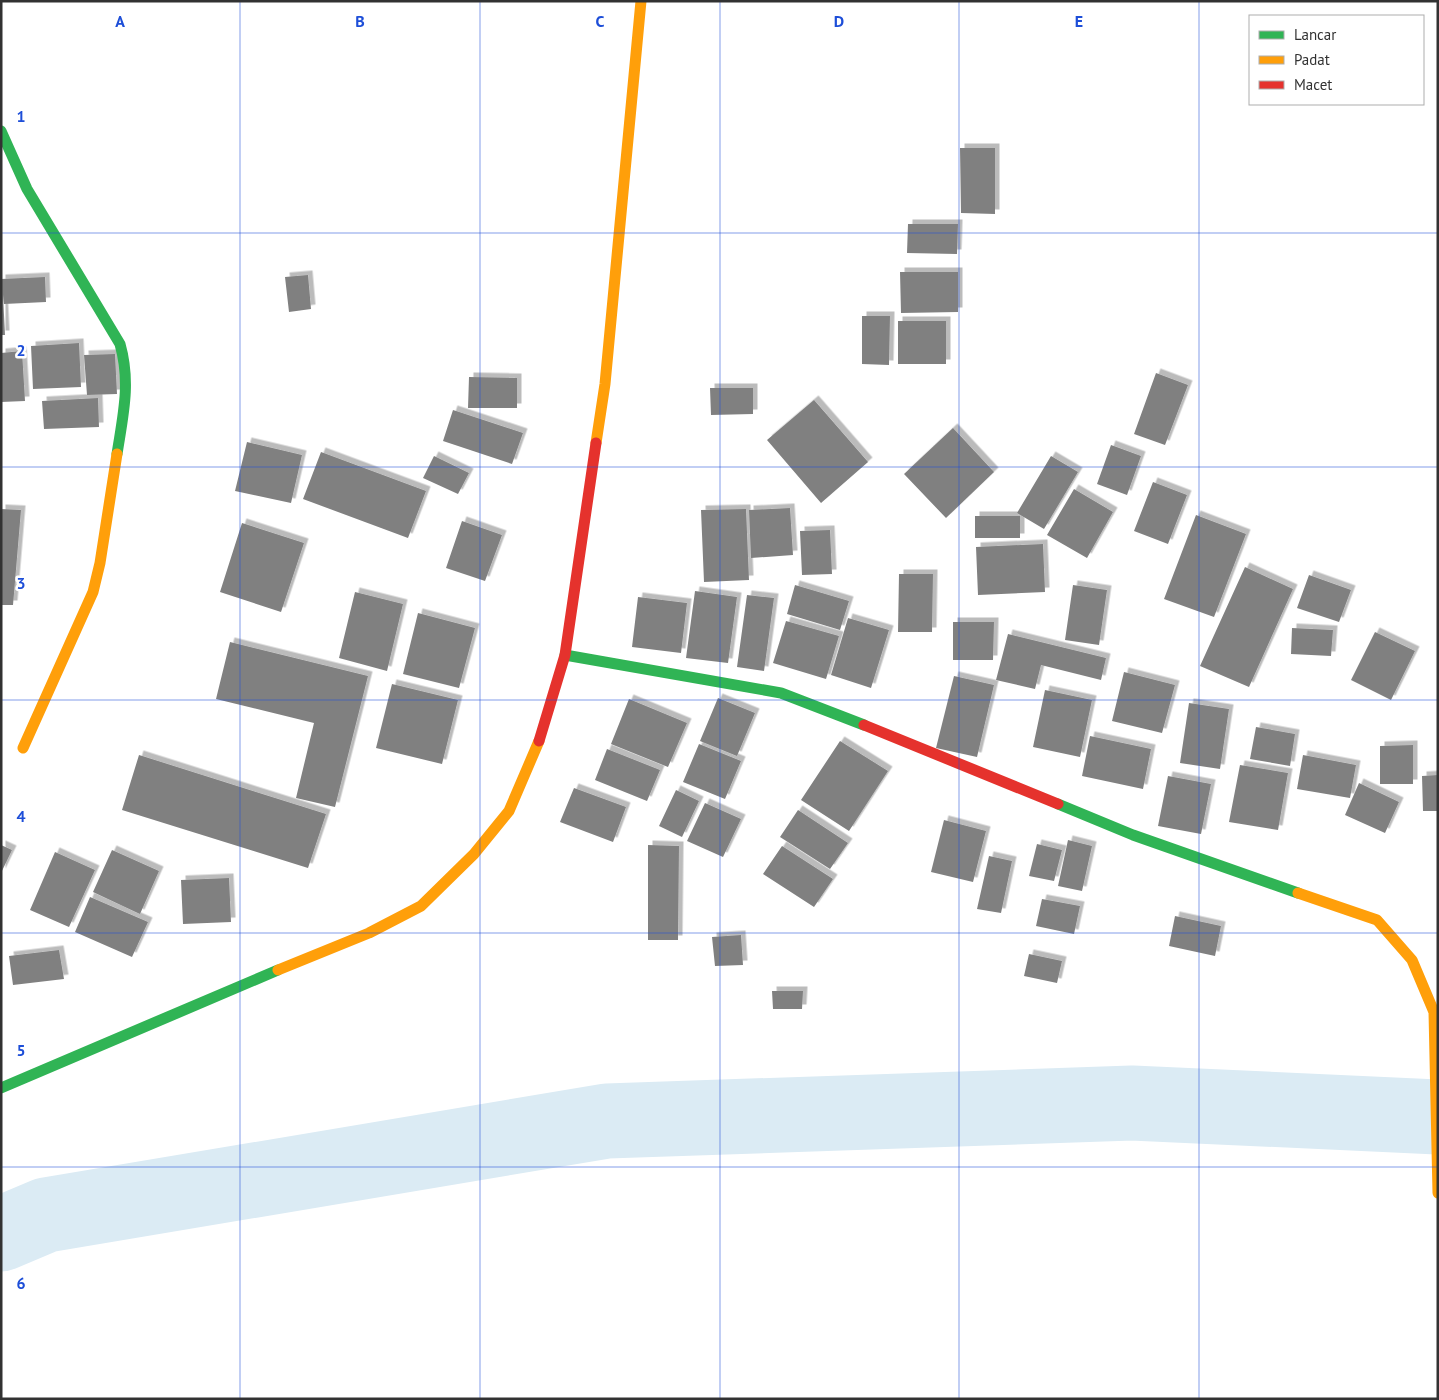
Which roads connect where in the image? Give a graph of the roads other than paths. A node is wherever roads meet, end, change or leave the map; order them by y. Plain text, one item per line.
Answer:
1 (641, 1) edge
2 (1, 131) edge
3 (565, 655) junction
4 (23, 748) dead end
5 (1, 1088) edge
6 (1437, 1190) edge

1 - 3 street
2 - 4 street
3 - 5 street
3 - 6 street

